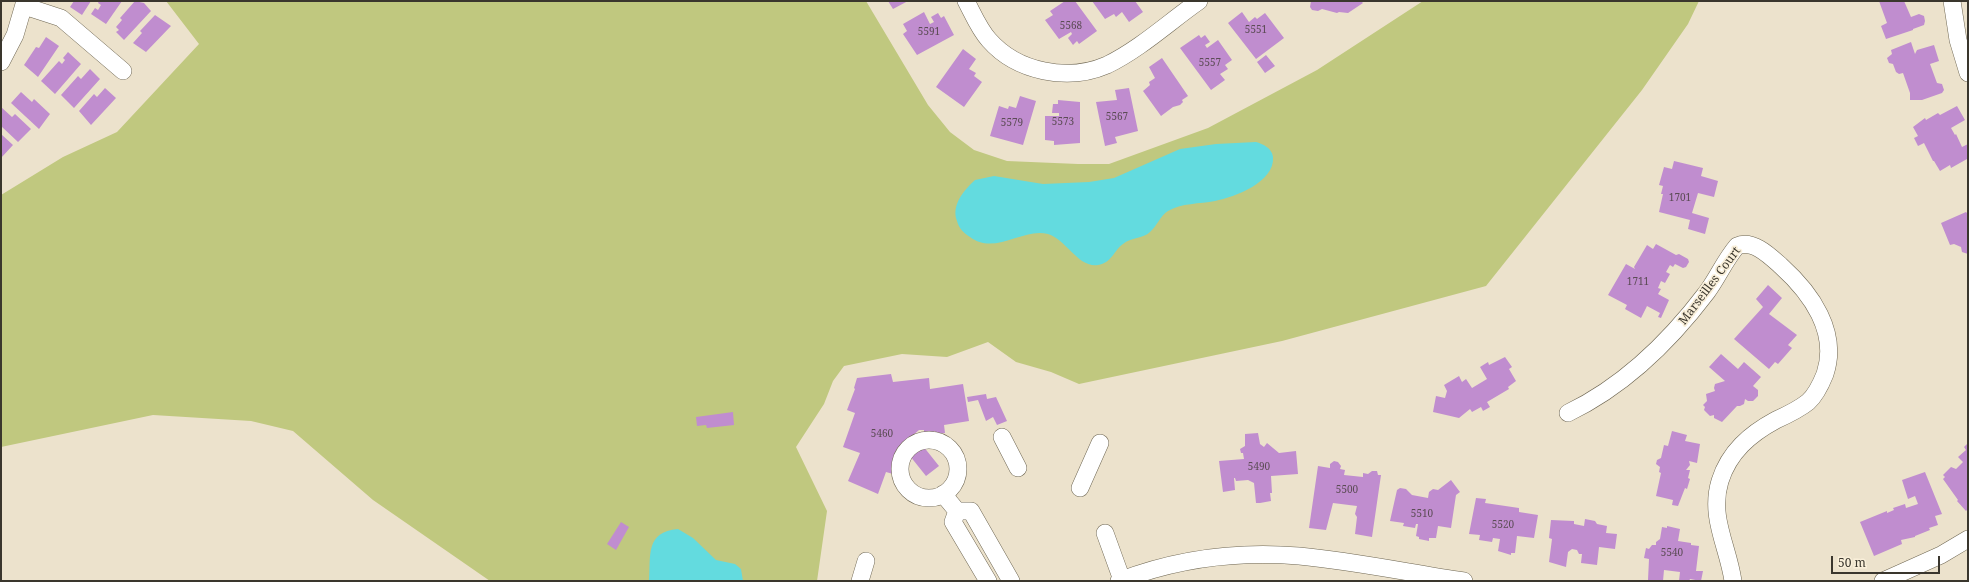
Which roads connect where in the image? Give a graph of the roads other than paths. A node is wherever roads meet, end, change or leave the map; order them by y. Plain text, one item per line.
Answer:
1 (966, 1) edge
2 (1199, 1) edge
3 (1952, 1) edge
4 (25, 4) edge
5 (1, 62) edge
6 (123, 71) dead end
7 (1968, 73) edge
8 (1568, 413) dead end
9 (1002, 437) dead end
10 (1100, 443) dead end
11 (1018, 468) dead end
12 (1080, 488) dead end
13 (943, 494) dead end
14 (957, 511) junction
15 (1105, 533) dead end
16 (984, 535) junction
17 (1968, 539) edge
18 (965, 543) junction
19 (866, 561) dead end
20 (1121, 580) edge
21 (860, 581) edge
22 (988, 581) edge
23 (1011, 581) edge
24 (1464, 581) edge
25 (1733, 581) edge
26 (1883, 581) edge

1 - 2 street
3 - 7 street
4 - 5 street
4 - 6 street
8 - 25 street, Marseilles Court
9 - 11 street
10 - 12 street
13 - 14 street
14 - 16 street
14 - 18 street
15 - 20 street
16 - 18 street
16 - 23 street
17 - 26 street
18 - 22 street
19 - 21 street
20 - 24 street

